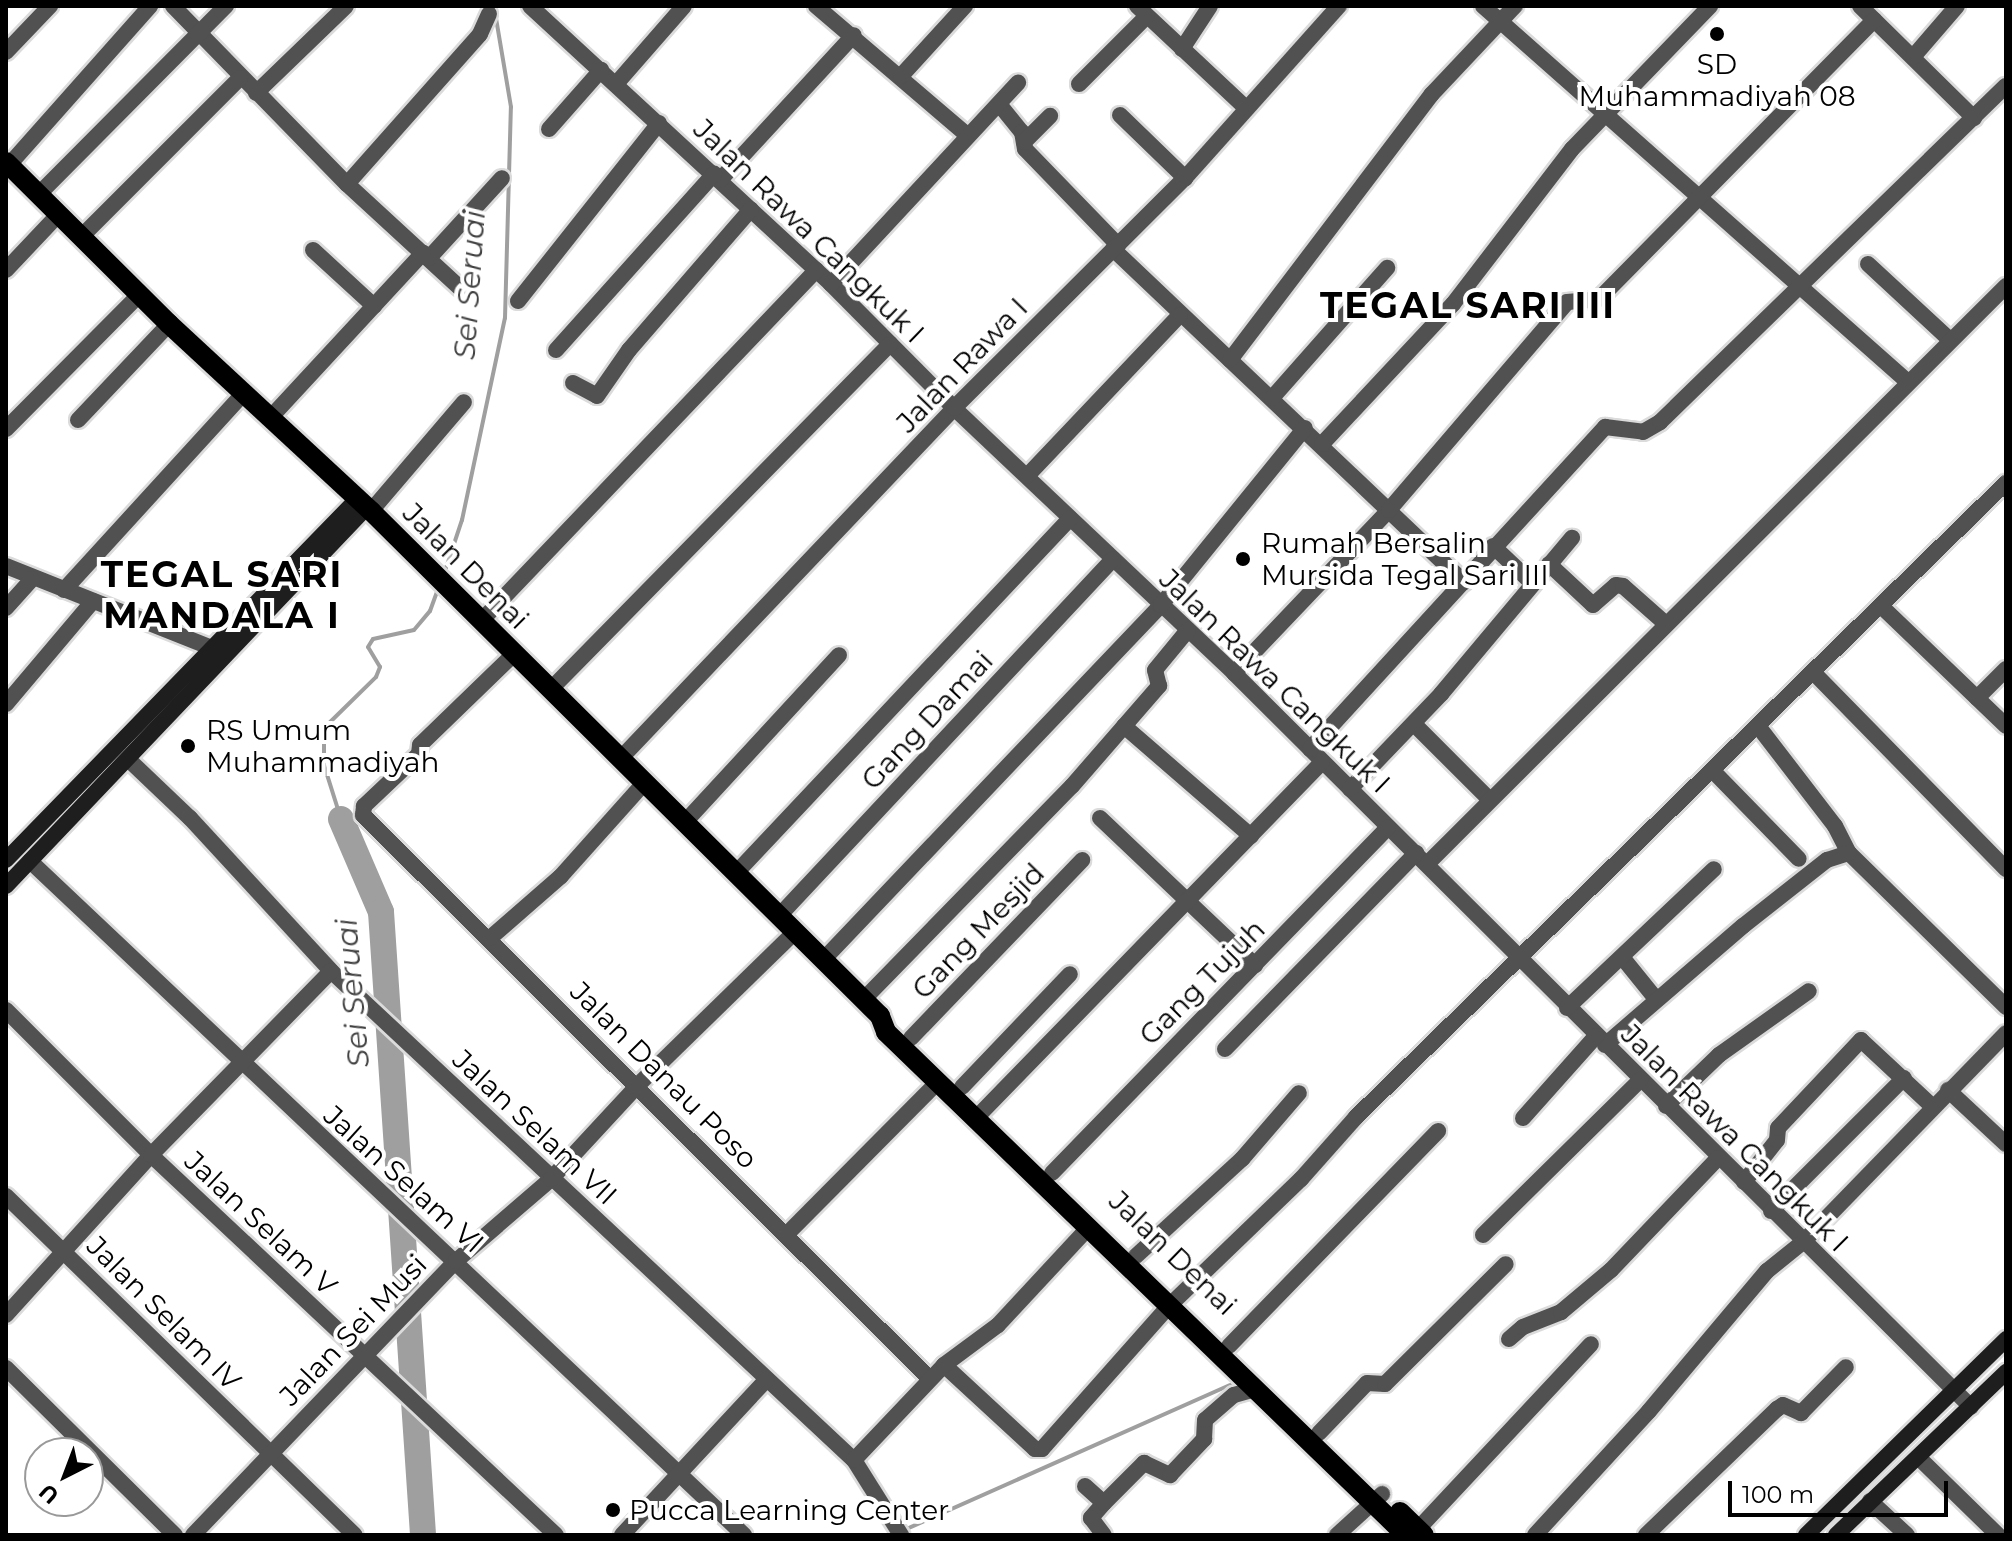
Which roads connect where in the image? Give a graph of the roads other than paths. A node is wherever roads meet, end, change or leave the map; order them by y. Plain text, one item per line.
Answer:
1 (50, 6) edge
2 (150, 6) edge
3 (173, 6) edge
4 (226, 6) edge
5 (346, 6) edge
6 (530, 6) edge
7 (684, 6) edge
8 (816, 6) edge
9 (965, 6) edge
10 (1210, 6) edge
11 (1339, 6) edge
12 (1483, 6) edge
13 (1515, 6) edge
14 (1710, 6) edge
15 (1860, 6) edge
16 (1957, 6) edge
17 (491, 9) edge
18 (1142, 11) edge
19 (836, 12) edge
20 (1874, 20) junction
21 (1500, 22) junction
22 (201, 33) junction
23 (854, 35) junction
24 (1182, 49) junction
25 (6, 52) edge
26 (1913, 57) junction
27 (601, 70) junction
28 (901, 76) junction
29 (240, 78) junction
30 (1018, 83) dead end
31 (616, 84) junction
32 (1079, 84) dead end
33 (2006, 86) edge
34 (256, 93) junction
35 (999, 104) junction
36 (1246, 108) junction
37 (1606, 113) junction
38 (1120, 115) dead end
39 (1050, 116) dead end
40 (1974, 118) junction
41 (659, 123) junction
42 (549, 129) dead end
43 (968, 136) junction
44 (1024, 142) junction
45 (7, 164) edge
46 (717, 177) junction
47 (502, 178) dead end
48 (1185, 178) junction
49 (347, 184) junction
50 (38, 195) junction
51 (1702, 199) junction
52 (751, 209) junction
53 (59, 214) junction
54 (81, 237) junction
55 (1116, 247) junction
56 (313, 250) dead end
57 (426, 256) junction
58 (1868, 264) dead end
59 (1387, 268) dead end
60 (6, 270) edge
61 (816, 270) junction
62 (1800, 283) junction
63 (831, 284) junction
64 (2006, 286) edge
65 (460, 288) dead end
66 (140, 294) junction
67 (518, 301) dead end
68 (374, 306) junction
69 (1180, 315) junction
70 (169, 324) junction
71 (1950, 340) junction
72 (890, 344) junction
73 (556, 350) dead end
74 (1230, 360) junction
75 (1908, 382) junction
76 (573, 383) dead end
77 (244, 393) junction
78 (1272, 398) junction
79 (464, 402) dead end
80 (954, 408) junction
81 (271, 417) junction
82 (78, 420) dead end
83 (1305, 428) junction
84 (6, 429) edge
85 (1322, 444) junction
86 (1027, 476) junction
87 (2006, 483) edge
88 (365, 505) junction
89 (1389, 510) junction
90 (1070, 519) junction
91 (1572, 538) dead end
92 (1493, 546) junction
93 (1113, 559) junction
94 (1549, 564) junction
95 (6, 566) edge
96 (32, 579) junction
97 (1464, 582) junction
98 (1532, 583) junction
99 (64, 590) junction
100 (93, 601) junction
101 (1161, 605) junction
102 (1881, 606) junction
103 (6, 608) edge
104 (482, 620) junction
105 (1666, 624) junction
106 (1188, 630) junction
107 (212, 648) junction
108 (515, 653) junction
109 (839, 655) dead end
110 (2006, 669) edge
111 (1813, 672) junction
112 (1234, 673) junction
113 (551, 689) junction
114 (1977, 698) junction
115 (6, 704) edge
116 (1414, 724) junction
117 (1124, 726) junction
118 (1758, 726) junction
119 (2006, 726) edge
120 (1316, 756) junction
121 (621, 758) junction
122 (129, 760) junction
123 (1712, 770) junction
124 (645, 782) junction
125 (1350, 789) junction
126 (1490, 800) junction
127 (1100, 818) dead end
128 (685, 822) junction
129 (1388, 828) junction
130 (1251, 836) junction
131 (1849, 853) junction
132 (1421, 859) junction
133 (1799, 859) dead end
134 (6, 860) edge
135 (1082, 860) dead end
136 (30, 861) junction
137 (1714, 869) dead end
138 (2006, 869) edge
139 (736, 873) junction
140 (6, 886) edge
141 (1188, 900) junction
142 (779, 916) junction
143 (795, 932) junction
144 (490, 938) junction
145 (1622, 957) junction
146 (1519, 958) junction
147 (823, 960) junction
148 (1255, 965) junction
149 (331, 971) junction
150 (1070, 974) dead end
151 (1809, 991) dead end
152 (1656, 999) junction
153 (863, 1000) junction
154 (2006, 1007) edge
155 (1567, 1008) junction
156 (6, 1010) edge
157 (880, 1016) junction
158 (2006, 1033) edge
159 (911, 1038) junction
160 (1600, 1041) junction
161 (1225, 1049) dead end
162 (240, 1064) junction
163 (1904, 1078) junction
164 (1640, 1080) junction
165 (938, 1082) junction
166 (638, 1085) junction
167 (962, 1087) junction
168 (1948, 1090) junction
169 (1299, 1093) dead end
170 (1666, 1106) junction
171 (1932, 1106) junction
172 (980, 1114) junction
173 (1523, 1118) dead end
174 (1438, 1131) dead end
175 (2006, 1144) edge
176 (151, 1155) junction
177 (1718, 1158) junction
178 (1052, 1173) junction
179 (551, 1179) junction
180 (1744, 1182) junction
181 (6, 1196) edge
182 (1771, 1211) junction
183 (1089, 1227) junction
184 (787, 1234) junction
185 (1483, 1235) dead end
186 (1803, 1242) junction
187 (64, 1251) junction
188 (1136, 1256) junction
189 (456, 1261) junction
190 (1506, 1264) dead end
191 (1174, 1302) junction
192 (6, 1315) edge
193 (1509, 1339) dead end
194 (2006, 1339) edge
195 (1591, 1344) dead end
196 (1229, 1346) junction
197 (364, 1357) junction
198 (944, 1365) junction
199 (1846, 1367) dead end
200 (6, 1368) edge
201 (2006, 1372) edge
202 (930, 1379) junction
203 (766, 1380) junction
204 (1260, 1385) junction
205 (1953, 1391) junction
206 (1971, 1407) junction
207 (1319, 1433) junction
208 (269, 1453) junction
209 (1918, 1457) junction
210 (854, 1460) junction
211 (682, 1472) junction
212 (1085, 1486) dead end
213 (1377, 1498) junction
214 (1870, 1501) junction
215 (1104, 1503) junction
216 (897, 1530) edge
217 (1416, 1533) edge
218 (175, 1535) edge
219 (193, 1535) edge
220 (354, 1535) edge
221 (556, 1535) edge
222 (622, 1535) edge
223 (744, 1535) edge
224 (1104, 1535) edge
225 (1337, 1535) edge
226 (1535, 1535) edge
227 (1646, 1535) edge
228 (1806, 1535) edge
229 (1836, 1535) edge
230 (1907, 1535) edge
231 (1998, 1535) edge

1 - 25 street
2 - 45 street
3 - 22 street
4 - 22 street
5 - 34 street
6 - 27 street, Jalan Rawa Cangkuk I
7 - 31 street
8 - 19 street
9 - 28 street
10 - 24 street
11 - 36 street, Jalan Rawa I
12 - 21 street
13 - 21 street
14 - 37 street
15 - 20 street
16 - 26 street
17 - 49 street
18 - 24 street
18 - 32 street
19 - 23 street
20 - 26 street
20 - 51 street
21 - 37 street
21 - 74 street
22 - 29 street
22 - 50 street
23 - 28 street
23 - 46 street
24 - 36 street
26 - 40 street
27 - 31 street, Jalan Rawa Cangkuk I
27 - 42 street
28 - 43 street
29 - 34 street
29 - 54 street
30 - 35 street
31 - 41 street, Jalan Rawa Cangkuk I
33 - 40 street
34 - 49 street
35 - 43 street
35 - 44 street
36 - 48 street, Jalan Rawa I
37 - 51 street
37 - 85 street
38 - 48 street
39 - 44 street
40 - 62 street
41 - 46 street, Jalan Rawa Cangkuk I
41 - 67 street
43 - 63 street
44 - 55 street
45 - 50 main road, Jalan Denai
46 - 52 street, Jalan Rawa Cangkuk I
46 - 73 street
47 - 57 street
48 - 55 street, Jalan Rawa I
49 - 57 street
50 - 53 main road, Jalan Denai
51 - 62 street
51 - 89 street
52 - 61 street, Jalan Rawa Cangkuk I
52 - 76 street
53 - 54 main road, Jalan Denai
53 - 60 street
54 - 66 main road, Jalan Denai
55 - 69 street
55 - 80 street, Jalan Rawa I
56 - 68 street
57 - 65 street
57 - 68 street
58 - 71 street
59 - 78 street
61 - 63 street, Jalan Rawa Cangkuk I
61 - 104 street
62 - 75 street
62 - 92 street
63 - 72 street, Jalan Rawa Cangkuk I
64 - 71 street
66 - 70 main road, Jalan Denai
66 - 84 street
68 - 81 street
69 - 74 street
69 - 86 street
70 - 77 main road, Jalan Denai
70 - 82 street
71 - 75 street
72 - 80 street, Jalan Rawa Cangkuk I
72 - 113 street
74 - 78 street
75 - 105 street
77 - 81 main road, Jalan Denai
77 - 99 street
78 - 83 street
79 - 88 street
80 - 86 street, Jalan Rawa Cangkuk I
80 - 121 street, Jalan Rawa I
81 - 88 main road, Jalan Denai
83 - 85 street
83 - 101 street
85 - 89 street
86 - 90 street, Jalan Rawa Cangkuk I
87 - 102 street
88 - 104 main road, Jalan Denai
88 - 107 street
88 - 122 street
89 - 97 street
89 - 112 street
90 - 93 street, Jalan Rawa Cangkuk I
90 - 139 street
91 - 94 street
92 - 97 street
92 - 98 street
93 - 101 street, Jalan Rawa Cangkuk I
93 - 142 street, Gang Damai
94 - 98 street
94 - 105 street
95 - 96 street
96 - 99 street
96 - 103 street
97 - 120 street
98 - 116 street
99 - 100 street
100 - 107 street
100 - 115 street
101 - 106 street, Jalan Rawa Cangkuk I
101 - 147 street
102 - 111 street
102 - 114 street
104 - 108 main road, Jalan Denai
105 - 126 street
106 - 112 street, Jalan Rawa Cangkuk I
106 - 117 street
107 - 134 street
108 - 113 main road, Jalan Denai
108 - 144 street, Jalan Danau Poso
109 - 128 street
110 - 114 street
111 - 118 street
111 - 138 street
112 - 120 street, Jalan Rawa Cangkuk I
113 - 121 main road, Jalan Denai
114 - 119 street
116 - 125 street
116 - 126 street
117 - 130 street
117 - 153 street
118 - 123 street
118 - 131 street
120 - 125 street, Jalan Rawa Cangkuk I
120 - 130 street
121 - 124 main road, Jalan Denai
122 - 136 street
122 - 149 street, Jalan Selam VII
123 - 133 street
123 - 146 street
124 - 128 main road, Jalan Denai
124 - 144 street
125 - 129 street, Jalan Rawa Cangkuk I
126 - 132 street
127 - 141 street
128 - 139 main road, Jalan Denai
129 - 132 street, Jalan Rawa Cangkuk I
129 - 148 street, Gang Tujuh
130 - 141 street
131 - 152 street
131 - 154 street
132 - 146 street, Jalan Rawa Cangkuk I
132 - 161 street
135 - 159 street, Gang Mesjid
136 - 140 street
136 - 162 street, Jalan Selam VI
137 - 145 street
139 - 142 main road, Jalan Denai
141 - 148 street
141 - 172 street
142 - 143 main road, Jalan Denai
143 - 147 main road, Jalan Denai
143 - 166 street, Jalan Sei Musi
144 - 166 street, Jalan Danau Poso
145 - 152 street
145 - 155 street
146 - 155 street, Jalan Rawa Cangkuk I
146 - 191 street
147 - 153 main road, Jalan Denai
148 - 178 street, Gang Tujuh
149 - 162 street
149 - 179 street, Jalan Selam VII
150 - 167 street
151 - 170 street
152 - 160 street
153 - 157 main road, Jalan Denai
155 - 160 street, Jalan Rawa Cangkuk I
156 - 176 street, Jalan Selam V
157 - 159 main road, Jalan Denai
157 - 165 main road, Jalan Denai
158 - 168 street
159 - 167 main road, Jalan Denai
160 - 164 street, Jalan Rawa Cangkuk I
160 - 173 street
162 - 176 street
162 - 189 street, Jalan Selam VI
163 - 171 street
163 - 180 street
163 - 182 street
164 - 170 street, Jalan Rawa Cangkuk I
164 - 185 street
165 - 172 main road, Jalan Denai
165 - 184 street
166 - 179 street, Jalan Sei Musi
166 - 184 street, Jalan Danau Poso
167 - 172 main road, Jalan Denai
168 - 171 street
168 - 175 street
169 - 188 street
170 - 177 street, Jalan Rawa Cangkuk I
171 - 186 street
172 - 178 main road, Jalan Denai
172 - 183 main road, Jalan Denai
174 - 196 street
176 - 187 street
176 - 197 street, Jalan Selam V
177 - 180 street, Jalan Rawa Cangkuk I
177 - 193 street
178 - 188 main road, Jalan Denai
179 - 189 street, Jalan Sei Musi
179 - 203 street, Jalan Selam VII
180 - 182 street, Jalan Rawa Cangkuk I
181 - 187 street, Jalan Selam IV
182 - 186 street, Jalan Rawa Cangkuk I
183 - 191 main road, Jalan Denai
183 - 198 street
184 - 202 street, Jalan Danau Poso
186 - 205 street, Jalan Rawa Cangkuk I
186 - 226 street
187 - 192 street
187 - 208 street, Jalan Selam IV
188 - 191 main road, Jalan Denai
189 - 197 street, Jalan Sei Musi
189 - 211 street, Jalan Selam VI
190 - 207 street
191 - 196 main road, Jalan Denai
191 - 198 street
191 - 204 main road, Jalan Denai
194 - 205 street
195 - 217 street
196 - 204 main road, Jalan Denai
197 - 208 street, Jalan Sei Musi
197 - 221 street, Jalan Selam V
198 - 202 street
199 - 227 street
200 - 218 street
201 - 206 street
202 - 210 street
203 - 210 street, Jalan Selam VII
203 - 211 street
204 - 207 main road, Jalan Denai
204 - 213 main road, Jalan Denai
204 - 215 street
205 - 206 street, Jalan Rawa Cangkuk I
205 - 228 street
206 - 209 street
207 - 213 main road, Jalan Denai
208 - 219 street, Jalan Sei Musi
208 - 220 street, Jalan Selam IV
209 - 214 street
209 - 231 street
210 - 216 street, Jalan Selam VII
211 - 222 street
211 - 223 street, Jalan Selam VI
212 - 215 street
213 - 217 main road, Jalan Denai
213 - 225 street
214 - 229 street
214 - 230 street
215 - 224 street

